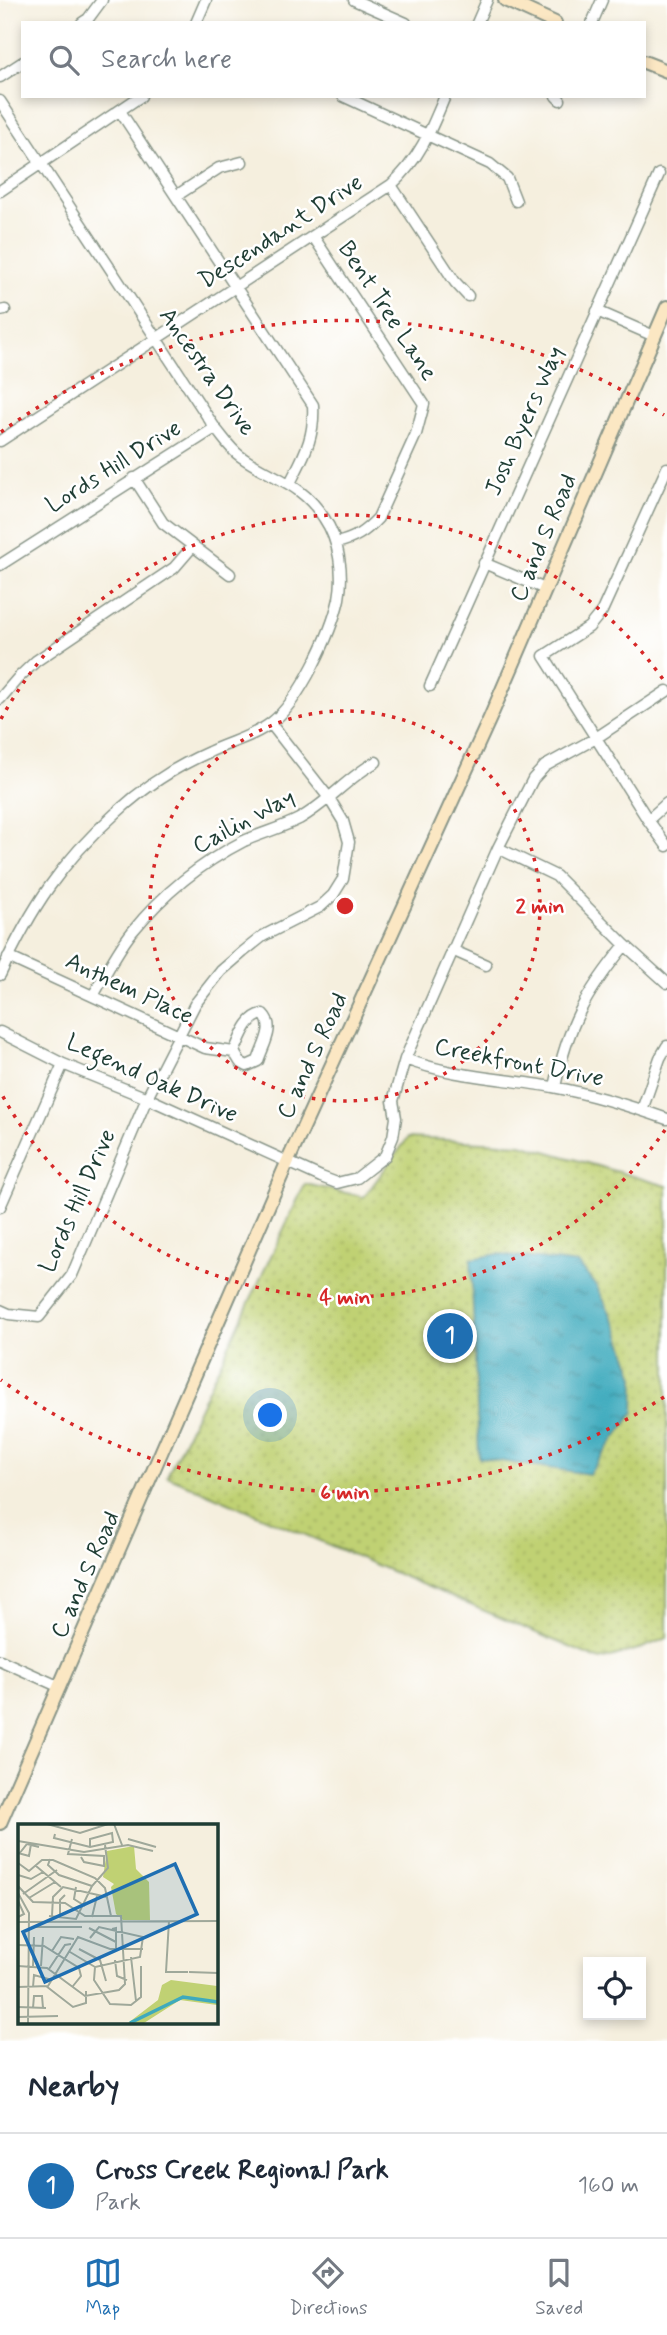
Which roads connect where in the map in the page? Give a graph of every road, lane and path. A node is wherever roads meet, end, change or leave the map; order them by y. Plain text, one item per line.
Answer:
1 (102, 0) edge
2 (206, 0) edge
3 (355, 0) edge
4 (487, 0) edge
5 (505, 0) edge
6 (602, 0) edge
7 (85, 21) edge
8 (197, 21) edge
9 (402, 21) edge
10 (478, 21) edge
11 (551, 21) edge
12 (593, 21) edge
13 (21, 63) edge
14 (646, 63) edge
15 (667, 71) edge
16 (0, 77) edge
17 (138, 98) edge
18 (348, 98) edge
19 (444, 98) edge
20 (0, 101) edge
21 (120, 111) junction
22 (429, 134) junction
23 (242, 162) dead end
24 (42, 164) junction
25 (660, 174) dead end
26 (391, 185) junction
27 (0, 191) edge
28 (176, 196) junction
29 (516, 201) dead end
30 (313, 236) junction
31 (236, 287) junction
32 (468, 296) dead end
33 (667, 307) edge
34 (597, 311) junction
35 (654, 336) junction
36 (157, 339) junction
37 (215, 428) junction
38 (0, 441) edge
39 (667, 468) edge
40 (134, 478) junction
41 (290, 483) junction
42 (656, 493) junction
43 (667, 498) edge
44 (336, 543) junction
45 (193, 546) junction
46 (484, 563) junction
47 (0, 565) edge
48 (230, 574) dead end
49 (545, 589) junction
50 (430, 686) dead end
51 (667, 691) edge
52 (0, 699) edge
53 (271, 724) junction
54 (596, 738) junction
55 (376, 762) dead end
56 (329, 798) junction
57 (667, 803) edge
58 (648, 820) junction
59 (667, 846) edge
60 (498, 848) junction
61 (625, 945) junction
62 (452, 950) junction
63 (8, 957) junction
64 (486, 965) dead end
65 (0, 975) edge
66 (667, 983) edge
67 (93, 996) junction
68 (0, 1032) edge
69 (178, 1034) junction
70 (667, 1046) edge
71 (234, 1052) junction
72 (405, 1059) junction
73 (64, 1063) junction
74 (555, 1087) junction
75 (147, 1098) junction
76 (642, 1110) junction
77 (667, 1119) edge
78 (287, 1163) junction
79 (0, 1207) edge
80 (0, 1310) edge
81 (0, 1660) edge
82 (60, 1687) junction
83 (0, 1823) edge

1 - 7 street
2 - 8 street
3 - 9 street
4 - 10 street
5 - 11 main road
6 - 12 street
13 - 16 street
14 - 15 main road
17 - 21 street
18 - 22 street
19 - 22 street, Descendant Drive
20 - 24 street, Ancestra Drive
21 - 24 street
21 - 28 street
22 - 26 street, Descendant Drive
22 - 29 street
23 - 28 street
24 - 27 street
24 - 36 street, Ancestra Drive
25 - 34 street, Josh Byers Way
26 - 30 street, Descendant Drive
26 - 32 street
28 - 31 street
30 - 31 street, Descendant Drive
30 - 44 street, Bent Tree Lane
31 - 36 street, Descendant Drive
31 - 41 street
33 - 35 main road, C and S Road
34 - 35 street
34 - 46 street, Josh Byers Way
35 - 49 main road, C and S Road
36 - 37 street, Ancestra Drive
36 - 38 street, Descendant Drive
37 - 40 street, Lords Hill Drive
37 - 41 street, Ancestra Drive
39 - 42 street
40 - 45 street
40 - 47 street, Lords Hill Drive
41 - 44 street, Ancestra Drive
42 - 43 street
42 - 54 street
44 - 53 street, Ancestra Drive
45 - 48 street
45 - 52 street
46 - 49 street
46 - 50 street, Josh Byers Way
49 - 78 main road, C and S Road
51 - 54 street, Legend Oak Drive
53 - 56 street
53 - 63 street, Ancestra Drive
54 - 58 street
54 - 60 street, Legend Oak Drive
55 - 56 street, Cailin Way
56 - 67 street, Cailin Way
56 - 69 street
57 - 58 street
58 - 59 street
60 - 61 street
60 - 62 street, Legend Oak Drive
61 - 66 street
61 - 74 street
62 - 64 street
62 - 72 street, Legend Oak Drive
63 - 65 street, Ancestra Drive
63 - 67 street, Anthem Place
67 - 69 street, Anthem Place
68 - 73 street, Legend Oak Drive
69 - 71 street, Anthem Place
69 - 75 street
70 - 76 street
71 - 71 street, Anthem Place
72 - 74 street, Creekfront Drive
72 - 78 street, Legend Oak Drive
73 - 75 street, Legend Oak Drive
73 - 79 street
74 - 76 street, Creekfront Drive
75 - 78 street, Legend Oak Drive
75 - 80 street, Lords Hill Drive
76 - 77 street, Creekfront Drive
78 - 82 main road, C and S Road
81 - 82 street
82 - 83 main road, C and S Road

